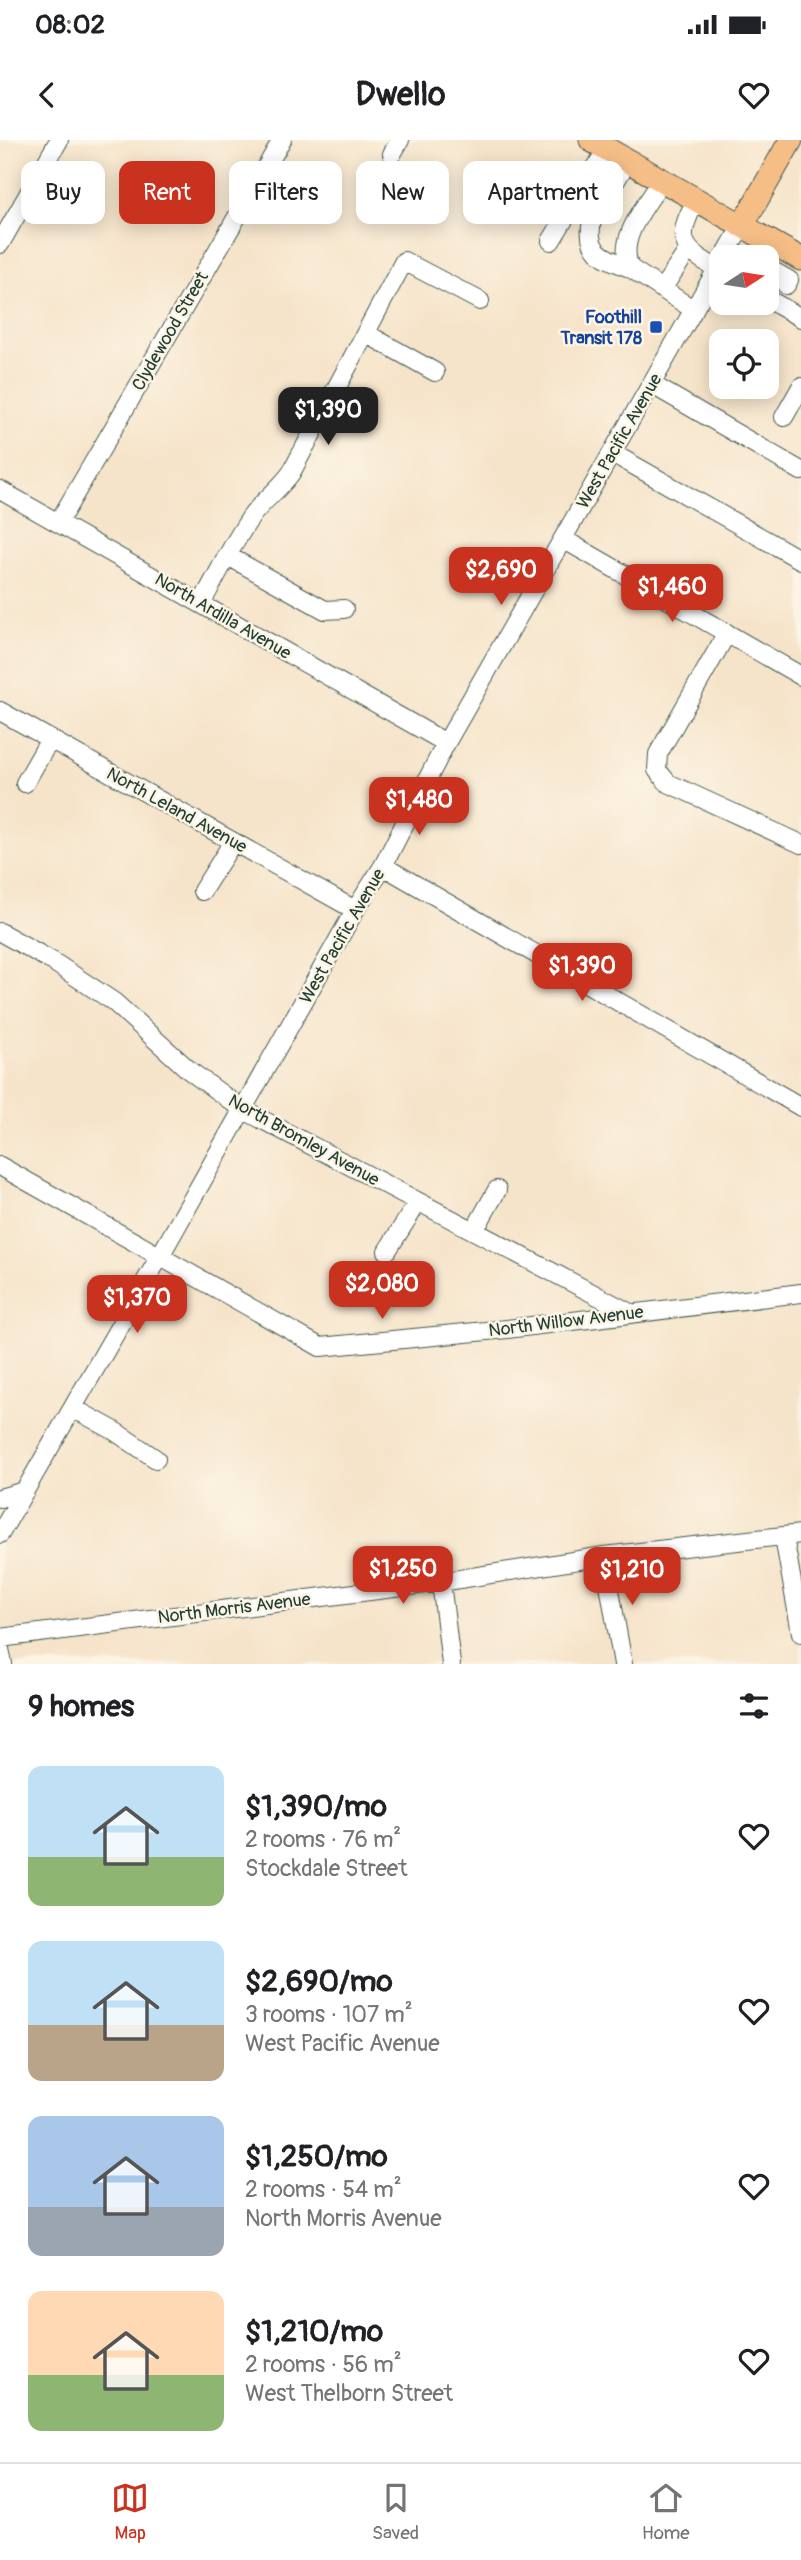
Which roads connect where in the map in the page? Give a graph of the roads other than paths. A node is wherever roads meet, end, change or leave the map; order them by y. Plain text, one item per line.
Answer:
1 (59, 140) edge
2 (282, 140) edge
3 (792, 140) edge
4 (599, 144) edge
5 (801, 145) edge
6 (628, 160) junction
7 (662, 180) junction
8 (697, 199) junction
9 (7, 214) edge
10 (743, 224) junction
11 (551, 241) dead end
12 (0, 244) edge
13 (732, 245) edge
14 (689, 249) junction
15 (794, 255) edge
16 (709, 263) edge
17 (630, 268) junction
18 (779, 277) edge
19 (709, 285) edge
20 (662, 289) junction
21 (779, 290) edge
22 (480, 301) dead end
23 (694, 310) junction
24 (801, 318) edge
25 (367, 334) junction
26 (435, 372) dead end
27 (651, 384) junction
28 (801, 387) edge
29 (784, 417) dead end
30 (612, 453) junction
31 (801, 471) edge
32 (0, 489) edge
33 (58, 523) junction
34 (563, 539) junction
35 (228, 556) junction
36 (801, 560) edge
37 (202, 603) junction
38 (344, 609) dead end
39 (727, 634) junction
40 (801, 676) edge
41 (0, 711) edge
42 (53, 741) junction
43 (446, 743) junction
44 (25, 783) dead end
45 (233, 842) junction
46 (801, 844) edge
47 (383, 866) junction
48 (202, 891) dead end
49 (355, 910) junction
50 (0, 932) edge
51 (801, 1107) edge
52 (242, 1109) junction
53 (0, 1166) edge
54 (497, 1190) dead end
55 (418, 1202) junction
56 (474, 1231) junction
57 (387, 1251) dead end
58 (160, 1256) junction
59 (801, 1293) edge
60 (632, 1314) junction
61 (72, 1408) junction
62 (156, 1459) dead end
63 (24, 1492) junction
64 (0, 1498) edge
65 (0, 1534) edge
66 (792, 1536) edge
67 (604, 1556) junction
68 (441, 1582) junction
69 (801, 1633) edge
70 (0, 1638) edge
71 (0, 1649) edge
72 (3, 1664) edge
73 (451, 1664) edge
74 (623, 1664) edge

1 - 9 street
2 - 33 street, Clydewood Street
3 - 5 street
3 - 10 main road, West Pacific Avenue
4 - 6 main road
4 - 11 street
6 - 7 main road
6 - 17 street
7 - 8 main road
7 - 17 street
8 - 10 main road
8 - 14 street
9 - 12 street
10 - 13 street, West Pacific Avenue
10 - 15 main road
14 - 16 street
14 - 20 street
15 - 18 street
17 - 20 street
19 - 23 street, West Pacific Avenue
20 - 23 street
21 - 24 street
22 - 25 street
23 - 27 street, West Pacific Avenue
25 - 26 street
25 - 35 street
27 - 30 street, West Pacific Avenue
27 - 31 street
28 - 29 street
30 - 34 street, West Pacific Avenue
30 - 36 street
32 - 33 street, North Ardilla Avenue
33 - 37 street, North Ardilla Avenue
34 - 39 street
34 - 43 street, West Pacific Avenue
35 - 37 street
35 - 38 street
37 - 43 street, North Ardilla Avenue
39 - 40 street
39 - 46 street
41 - 42 street, North Leland Avenue
42 - 44 street
42 - 45 street, North Leland Avenue
43 - 47 street, West Pacific Avenue
45 - 48 street
45 - 49 street, North Leland Avenue
47 - 49 street, West Pacific Avenue
47 - 51 street
49 - 52 street, West Pacific Avenue
50 - 52 street, North Bromley Avenue
52 - 55 street, North Bromley Avenue
52 - 58 street, West Pacific Avenue
53 - 58 street, North Willow Avenue
54 - 56 street
55 - 56 street, North Bromley Avenue
55 - 57 street
56 - 60 street, North Bromley Avenue
58 - 60 street, North Willow Avenue
58 - 61 street, West Pacific Avenue
59 - 60 street, North Willow Avenue
61 - 62 street
61 - 63 street, West Pacific Avenue
63 - 64 street
63 - 65 street, West Pacific Avenue
66 - 67 street, North Morris Avenue
66 - 69 street
67 - 68 street, North Morris Avenue
67 - 74 street
68 - 70 street, North Morris Avenue
68 - 73 street
71 - 72 street

